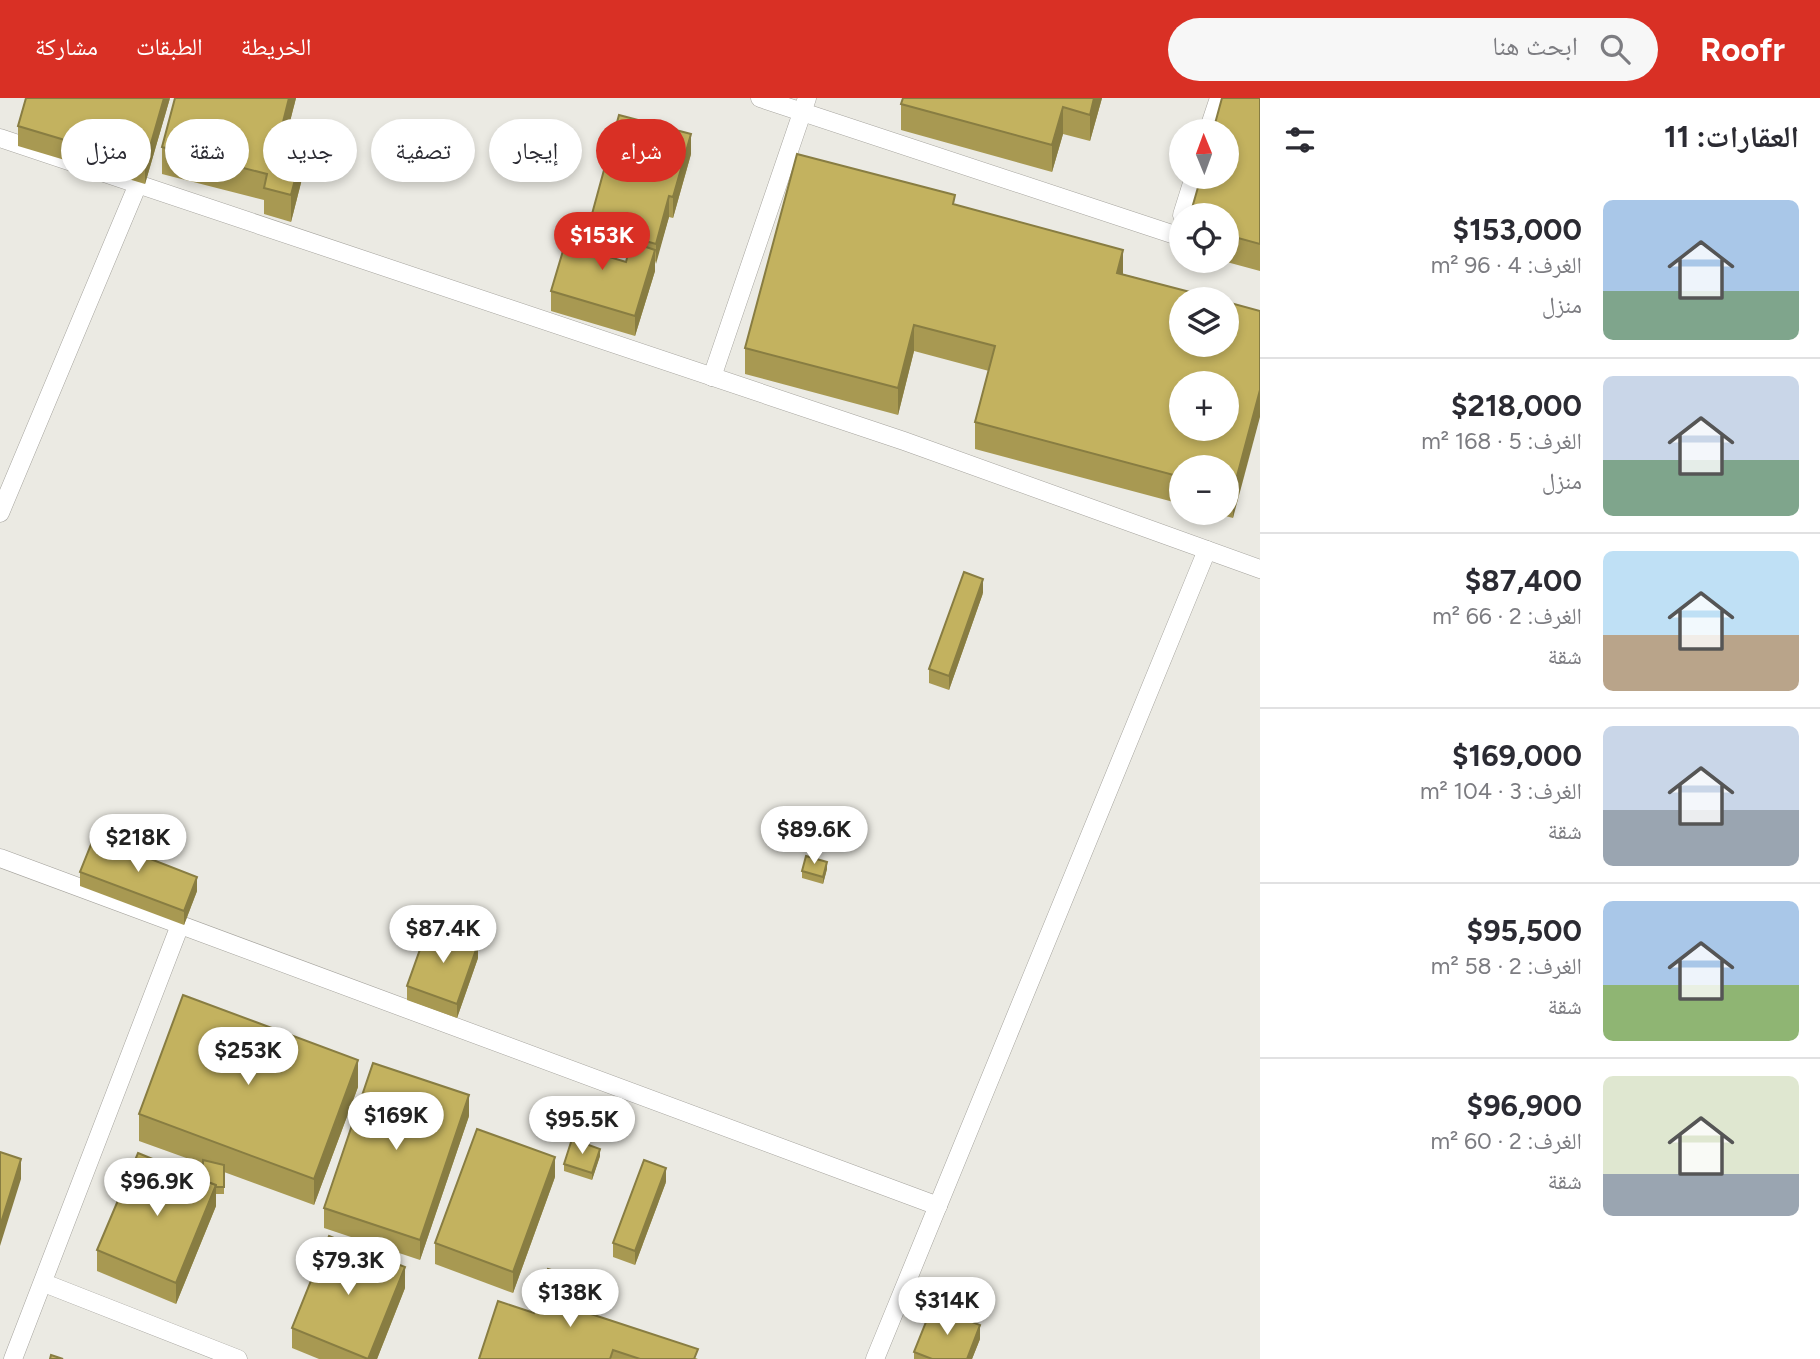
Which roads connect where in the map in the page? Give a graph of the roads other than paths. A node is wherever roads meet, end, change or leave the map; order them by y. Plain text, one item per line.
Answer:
1 (760, 98) edge
2 (1219, 98) edge
3 (804, 105) edge
4 (1213, 119) edge
5 (10, 137) edge
6 (138, 184) junction
7 (1169, 233) edge
8 (712, 377) junction
9 (0, 513) edge
10 (1206, 550) junction
11 (1260, 569) edge
12 (0, 858) edge
13 (180, 925) junction
14 (938, 1206) junction
15 (44, 1283) junction
16 (13, 1359) edge
17 (238, 1359) edge
18 (875, 1359) edge

1 - 3 lane
2 - 4 lane
3 - 7 lane
3 - 8 lane
5 - 6 lane
6 - 8 lane
6 - 9 lane
8 - 10 lane
10 - 11 lane
10 - 14 lane
12 - 13 lane
13 - 14 lane
13 - 15 lane
14 - 18 lane
15 - 16 lane
15 - 17 lane

